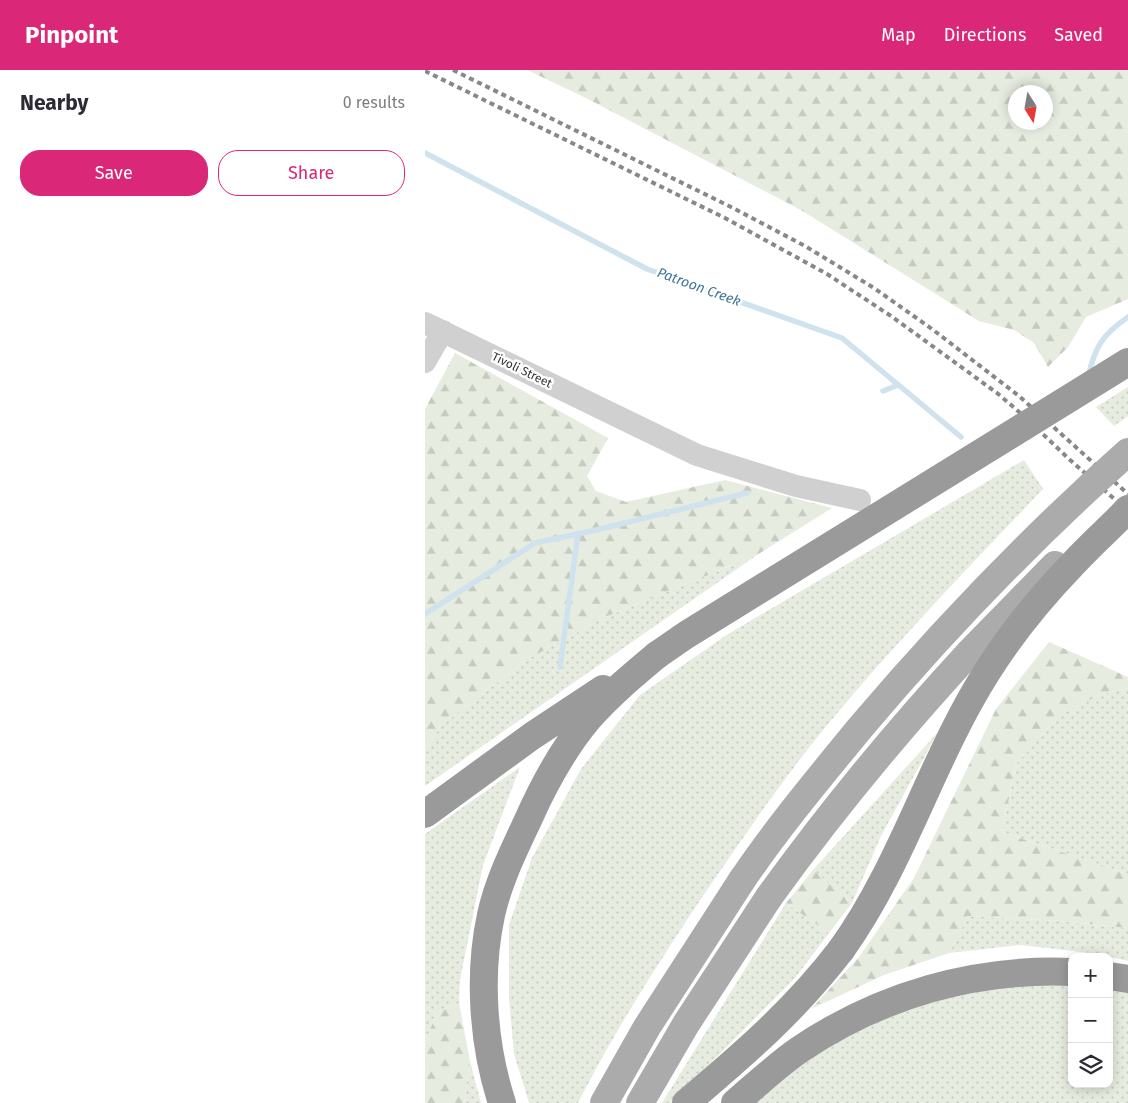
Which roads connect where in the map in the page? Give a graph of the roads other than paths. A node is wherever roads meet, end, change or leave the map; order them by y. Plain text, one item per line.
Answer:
1 (434, 327) edge
2 (425, 362) edge
3 (1128, 362) edge
4 (1128, 452) edge
5 (1128, 499) edge
6 (860, 500) dead end
7 (1128, 508) edge
8 (657, 655) junction
9 (425, 814) edge
10 (1068, 972) edge
11 (1113, 977) edge
12 (1128, 979) edge
13 (610, 1092) edge
14 (502, 1103) edge
15 (639, 1103) edge
16 (686, 1103) edge
17 (735, 1103) edge

1 - 2 street
1 - 6 street, Tivoli Street
3 - 8 highway, bridge
4 - 13 main road, bridge
5 - 15 main road, bridge
7 - 16 highway, bridge
8 - 9 highway
8 - 14 highway
10 - 17 highway
11 - 12 highway

